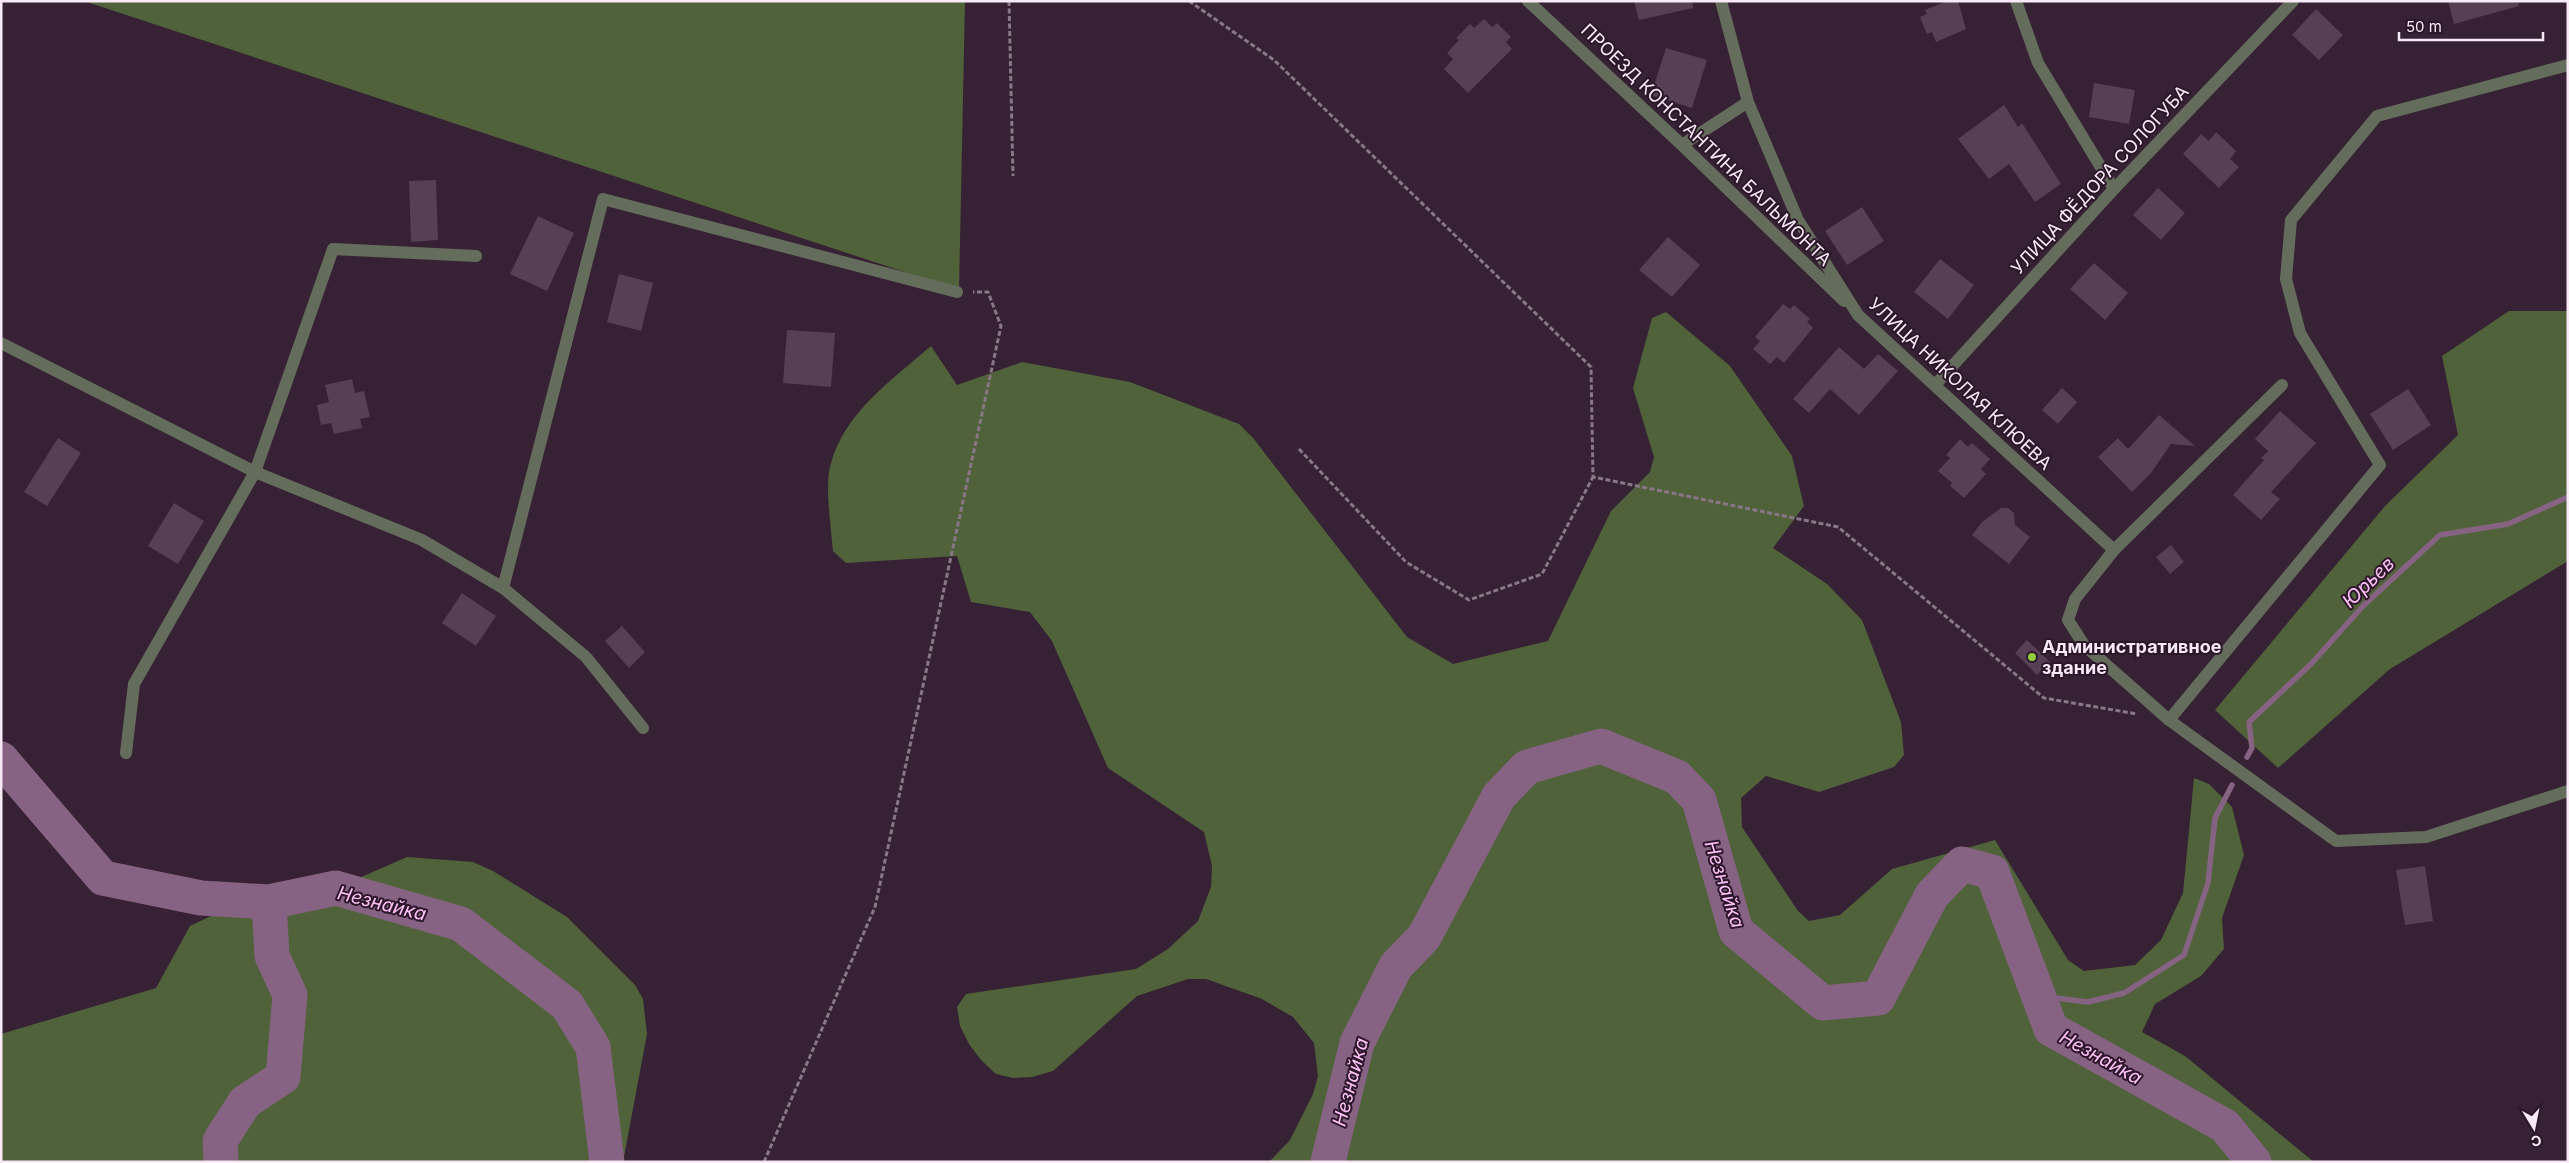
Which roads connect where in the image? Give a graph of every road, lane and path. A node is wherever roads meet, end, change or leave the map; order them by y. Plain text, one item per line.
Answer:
1 (1009, 1) edge
2 (1189, 1) edge
3 (1528, 1) edge
4 (1721, 1) edge
5 (2016, 1) edge
6 (2293, 1) edge
7 (2568, 65) edge
8 (1748, 102) junction
9 (1682, 145) junction
10 (1013, 176) dead end
11 (2114, 189) junction
12 (476, 256) dead end
13 (957, 292) joint
14 (1858, 315) junction
15 (1, 343) edge
16 (1935, 385) junction
17 (2282, 385) dead end
18 (1299, 449) dead end
19 (254, 472) junction
20 (1593, 477) junction
21 (2114, 550) junction
22 (503, 588) junction
23 (2140, 714) dead end
24 (2169, 720) junction
25 (643, 728) dead end
26 (126, 753) dead end
27 (2568, 791) edge
28 (764, 1162) edge

1 - 10 path
2 - 20 path
3 - 9 street, ПРОЕЗД КОНСТАНТИНА БАЛЬМОНТА
4 - 8 street, УЛИЦА НИКОЛАЯ КЛЮЕВА
5 - 11 street
6 - 11 street, УЛИЦА ФЁДОРА СОЛОГУБА
7 - 24 street
8 - 9 street
8 - 14 street, УЛИЦА НИКОЛАЯ КЛЮЕВА
9 - 14 street, ПРОЕЗД КОНСТАНТИНА БАЛЬМОНТА
11 - 16 street, УЛИЦА ФЁДОРА СОЛОГУБА
12 - 19 street
13 - 22 street
13 - 28 path
14 - 16 street, УЛИЦА НИКОЛАЯ КЛЮЕВА
15 - 19 street
16 - 21 street, УЛИЦА НИКОЛАЯ КЛЮЕВА
17 - 21 street
18 - 20 path
19 - 22 street
19 - 26 street
20 - 23 path
21 - 24 street
22 - 25 street
24 - 27 street

